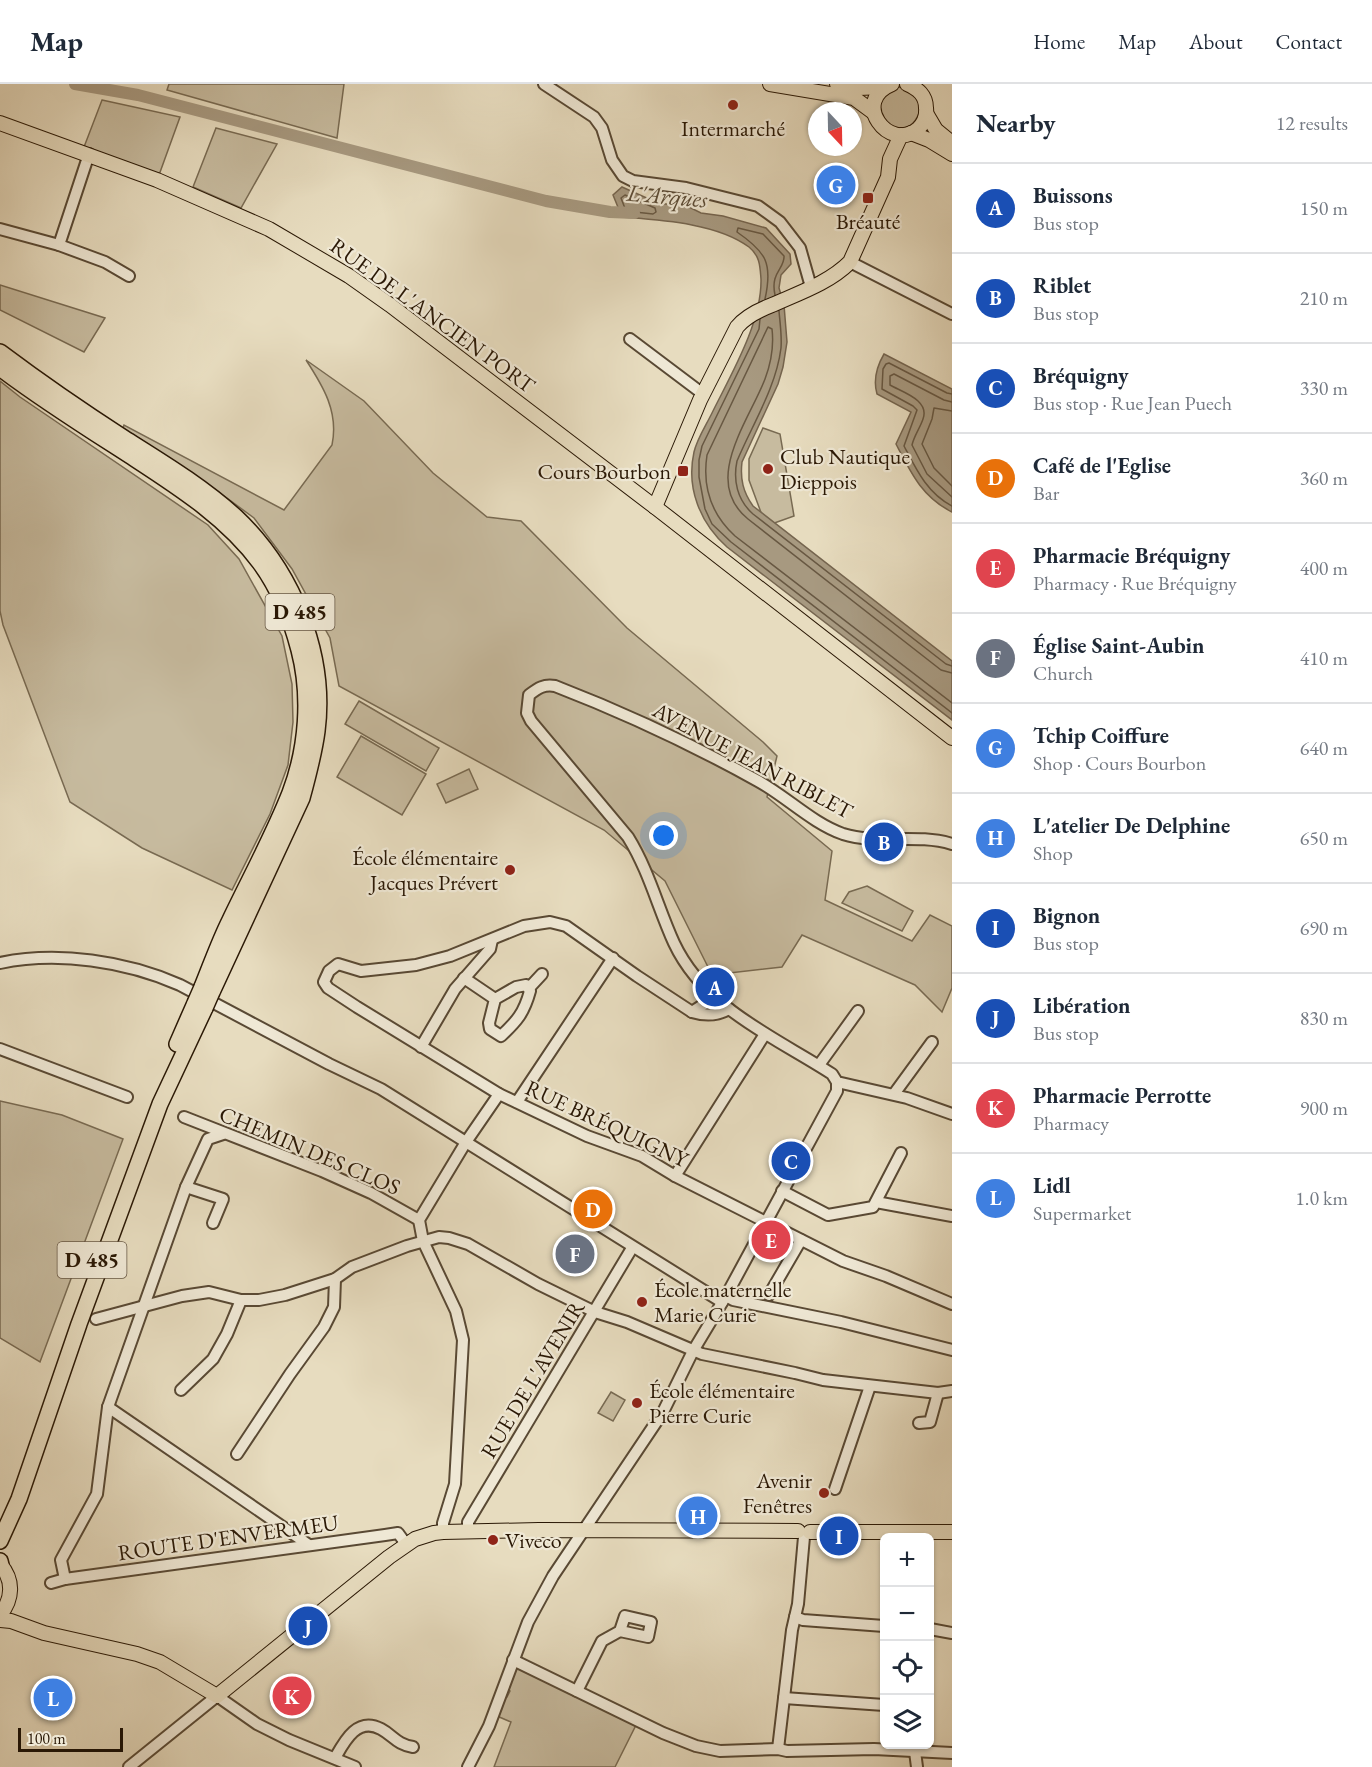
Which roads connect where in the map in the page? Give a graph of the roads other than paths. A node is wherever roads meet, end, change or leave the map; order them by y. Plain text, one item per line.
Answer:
1 (544, 84) edge
2 (770, 84) edge
3 (837, 84) edge
4 (908, 84) edge
5 (928, 84) edge
6 (888, 86) edge
7 (926, 106) junction
8 (873, 112) junction
9 (0, 123) edge
10 (880, 125) junction
11 (906, 134) junction
12 (952, 143) edge
13 (89, 154) junction
14 (952, 154) edge
15 (890, 159) junction
16 (0, 229) edge
17 (59, 244) junction
18 (850, 262) junction
19 (129, 276) dead end
20 (812, 287) junction
21 (952, 314) edge
22 (630, 339) dead end
23 (0, 352) edge
24 (0, 368) edge
25 (703, 394) junction
26 (656, 507) junction
27 (952, 738) edge
28 (952, 844) edge
29 (492, 940) junction
30 (613, 958) junction
31 (0, 963) edge
32 (542, 974) dead end
33 (464, 978) junction
34 (529, 988) junction
35 (207, 989) junction
36 (712, 994) junction
37 (495, 999) junction
38 (200, 1005) junction
39 (729, 1009) junction
40 (858, 1011) dead end
41 (692, 1012) junction
42 (765, 1034) junction
43 (932, 1042) dead end
44 (422, 1047) junction
45 (0, 1049) edge
46 (819, 1065) junction
47 (837, 1082) junction
48 (500, 1094) junction
49 (894, 1094) junction
50 (127, 1097) dead end
51 (517, 1102) junction
52 (952, 1114) edge
53 (184, 1117) dead end
54 (223, 1134) junction
55 (466, 1142) junction
56 (901, 1154) dead end
57 (675, 1176) junction
58 (186, 1186) junction
59 (782, 1191) junction
60 (876, 1202) junction
61 (952, 1216) edge
62 (419, 1220) junction
63 (213, 1223) dead end
64 (766, 1223) junction
65 (801, 1240) junction
66 (423, 1241) junction
67 (632, 1248) junction
68 (335, 1279) junction
69 (769, 1295) dead end
70 (724, 1299) junction
71 (241, 1300) junction
72 (952, 1304) edge
73 (144, 1307) junction
74 (595, 1312) junction
75 (96, 1319) dead end
76 (952, 1350) edge
77 (693, 1351) junction
78 (870, 1386) junction
79 (181, 1390) dead end
80 (952, 1391) edge
81 (938, 1393) junction
82 (108, 1407) junction
83 (919, 1423) dead end
84 (237, 1454) dead end
85 (835, 1489) dead end
86 (0, 1521) edge
87 (468, 1531) junction
88 (583, 1531) junction
89 (443, 1532) junction
90 (804, 1533) junction
91 (951, 1533) edge
92 (0, 1541) edge
93 (406, 1544) junction
94 (309, 1545) junction
95 (0, 1564) edge
96 (65, 1579) junction
97 (51, 1583) dead end
98 (8, 1602) junction
99 (0, 1615) edge
100 (795, 1617) junction
101 (0, 1620) edge
102 (27, 1626) junction
103 (880, 1626) edge
104 (934, 1630) edge
105 (620, 1631) junction
106 (952, 1633) edge
107 (513, 1660) junction
108 (577, 1691) junction
109 (217, 1696) junction
110 (784, 1698) junction
111 (880, 1706) edge
112 (413, 1748) dead end
113 (778, 1749) junction
114 (880, 1749) edge
115 (914, 1749) edge
116 (922, 1749) edge
117 (952, 1753) edge
118 (330, 1756) junction
119 (129, 1767) edge
120 (321, 1767) edge
121 (356, 1767) edge
122 (468, 1767) edge
123 (917, 1767) edge

1 - 20 street
2 - 8 main road
3 - 6 main road
4 - 7 main road
5 - 7 main road
6 - 8 main road
7 - 11 main road
7 - 12 main road
8 - 10 main road
9 - 13 main road, RUE DE L'ANCIEN PORT
10 - 11 main road
10 - 15 main road
11 - 14 main road
11 - 15 main road
13 - 17 street
13 - 26 main road, RUE DE L'ANCIEN PORT
15 - 18 main road
16 - 17 street
17 - 19 street
18 - 20 main road
18 - 21 street
20 - 25 main road
22 - 25 street
23 - 35 highway, D 485
24 - 35 highway, D 485
25 - 26 main road
26 - 27 main road, RUE DE L'ANCIEN PORT
28 - 36 street, AVENUE JEAN RIBLET
29 - 30 street
29 - 33 street
29 - 44 street, RUE BRÉQUIGNY
30 - 41 street
30 - 51 street
31 - 55 street
32 - 34 street
33 - 37 street
33 - 44 street
34 - 37 street
34 - 37 street
35 - 38 highway, D 485, bridge
36 - 39 street, AVENUE JEAN RIBLET
36 - 41 street
38 - 86 highway, D 485
38 - 92 highway, D 485
39 - 41 street
39 - 42 street, AVENUE JEAN RIBLET
40 - 46 street
42 - 46 street, AVENUE JEAN RIBLET
42 - 57 street
43 - 49 street
44 - 48 street, RUE BRÉQUIGNY
45 - 50 street
46 - 47 street, AVENUE JEAN RIBLET
47 - 49 street
47 - 59 street
48 - 51 street, RUE BRÉQUIGNY
48 - 55 street
49 - 52 street
51 - 57 street, RUE BRÉQUIGNY
53 - 54 street, CHEMIN DES CLOS
54 - 58 street
54 - 62 street, CHEMIN DES CLOS
55 - 62 street
55 - 67 street
56 - 60 street
57 - 64 street, RUE BRÉQUIGNY
58 - 63 street
58 - 73 street
59 - 60 street
59 - 64 street
60 - 61 street
62 - 66 street
64 - 65 street, RUE BRÉQUIGNY
64 - 70 street
65 - 69 street
65 - 72 street, RUE BRÉQUIGNY
66 - 68 street
66 - 74 street
66 - 89 street
67 - 70 street
67 - 74 street, RUE DE L'AVENIR
68 - 71 street
68 - 84 street
70 - 76 street
70 - 77 street
71 - 73 street
71 - 79 street
73 - 75 street
73 - 82 street
74 - 77 street
74 - 87 street, RUE DE L'AVENIR
77 - 78 street
77 - 88 street
78 - 81 street
78 - 85 street
80 - 81 street
81 - 83 street
82 - 94 street
82 - 96 street
87 - 88 main road
87 - 89 main road
88 - 90 main road
88 - 107 street
89 - 93 main road
90 - 91 main road
90 - 100 street
93 - 94 street, ROUTE D'ENVERMEU
93 - 109 main road
94 - 96 street, ROUTE D'ENVERMEU
95 - 98 main road
96 - 97 street, ROUTE D'ENVERMEU
98 - 99 main road
98 - 102 main road
100 - 103 street
100 - 110 street
101 - 102 main road
102 - 109 main road
104 - 106 street
105 - 105 street
105 - 108 street
107 - 108 street
107 - 122 street
108 - 113 street
109 - 118 street
109 - 119 street
110 - 111 street
110 - 113 street
112 - 118 street
113 - 114 street
115 - 123 street
116 - 117 street
118 - 120 street
118 - 121 street

